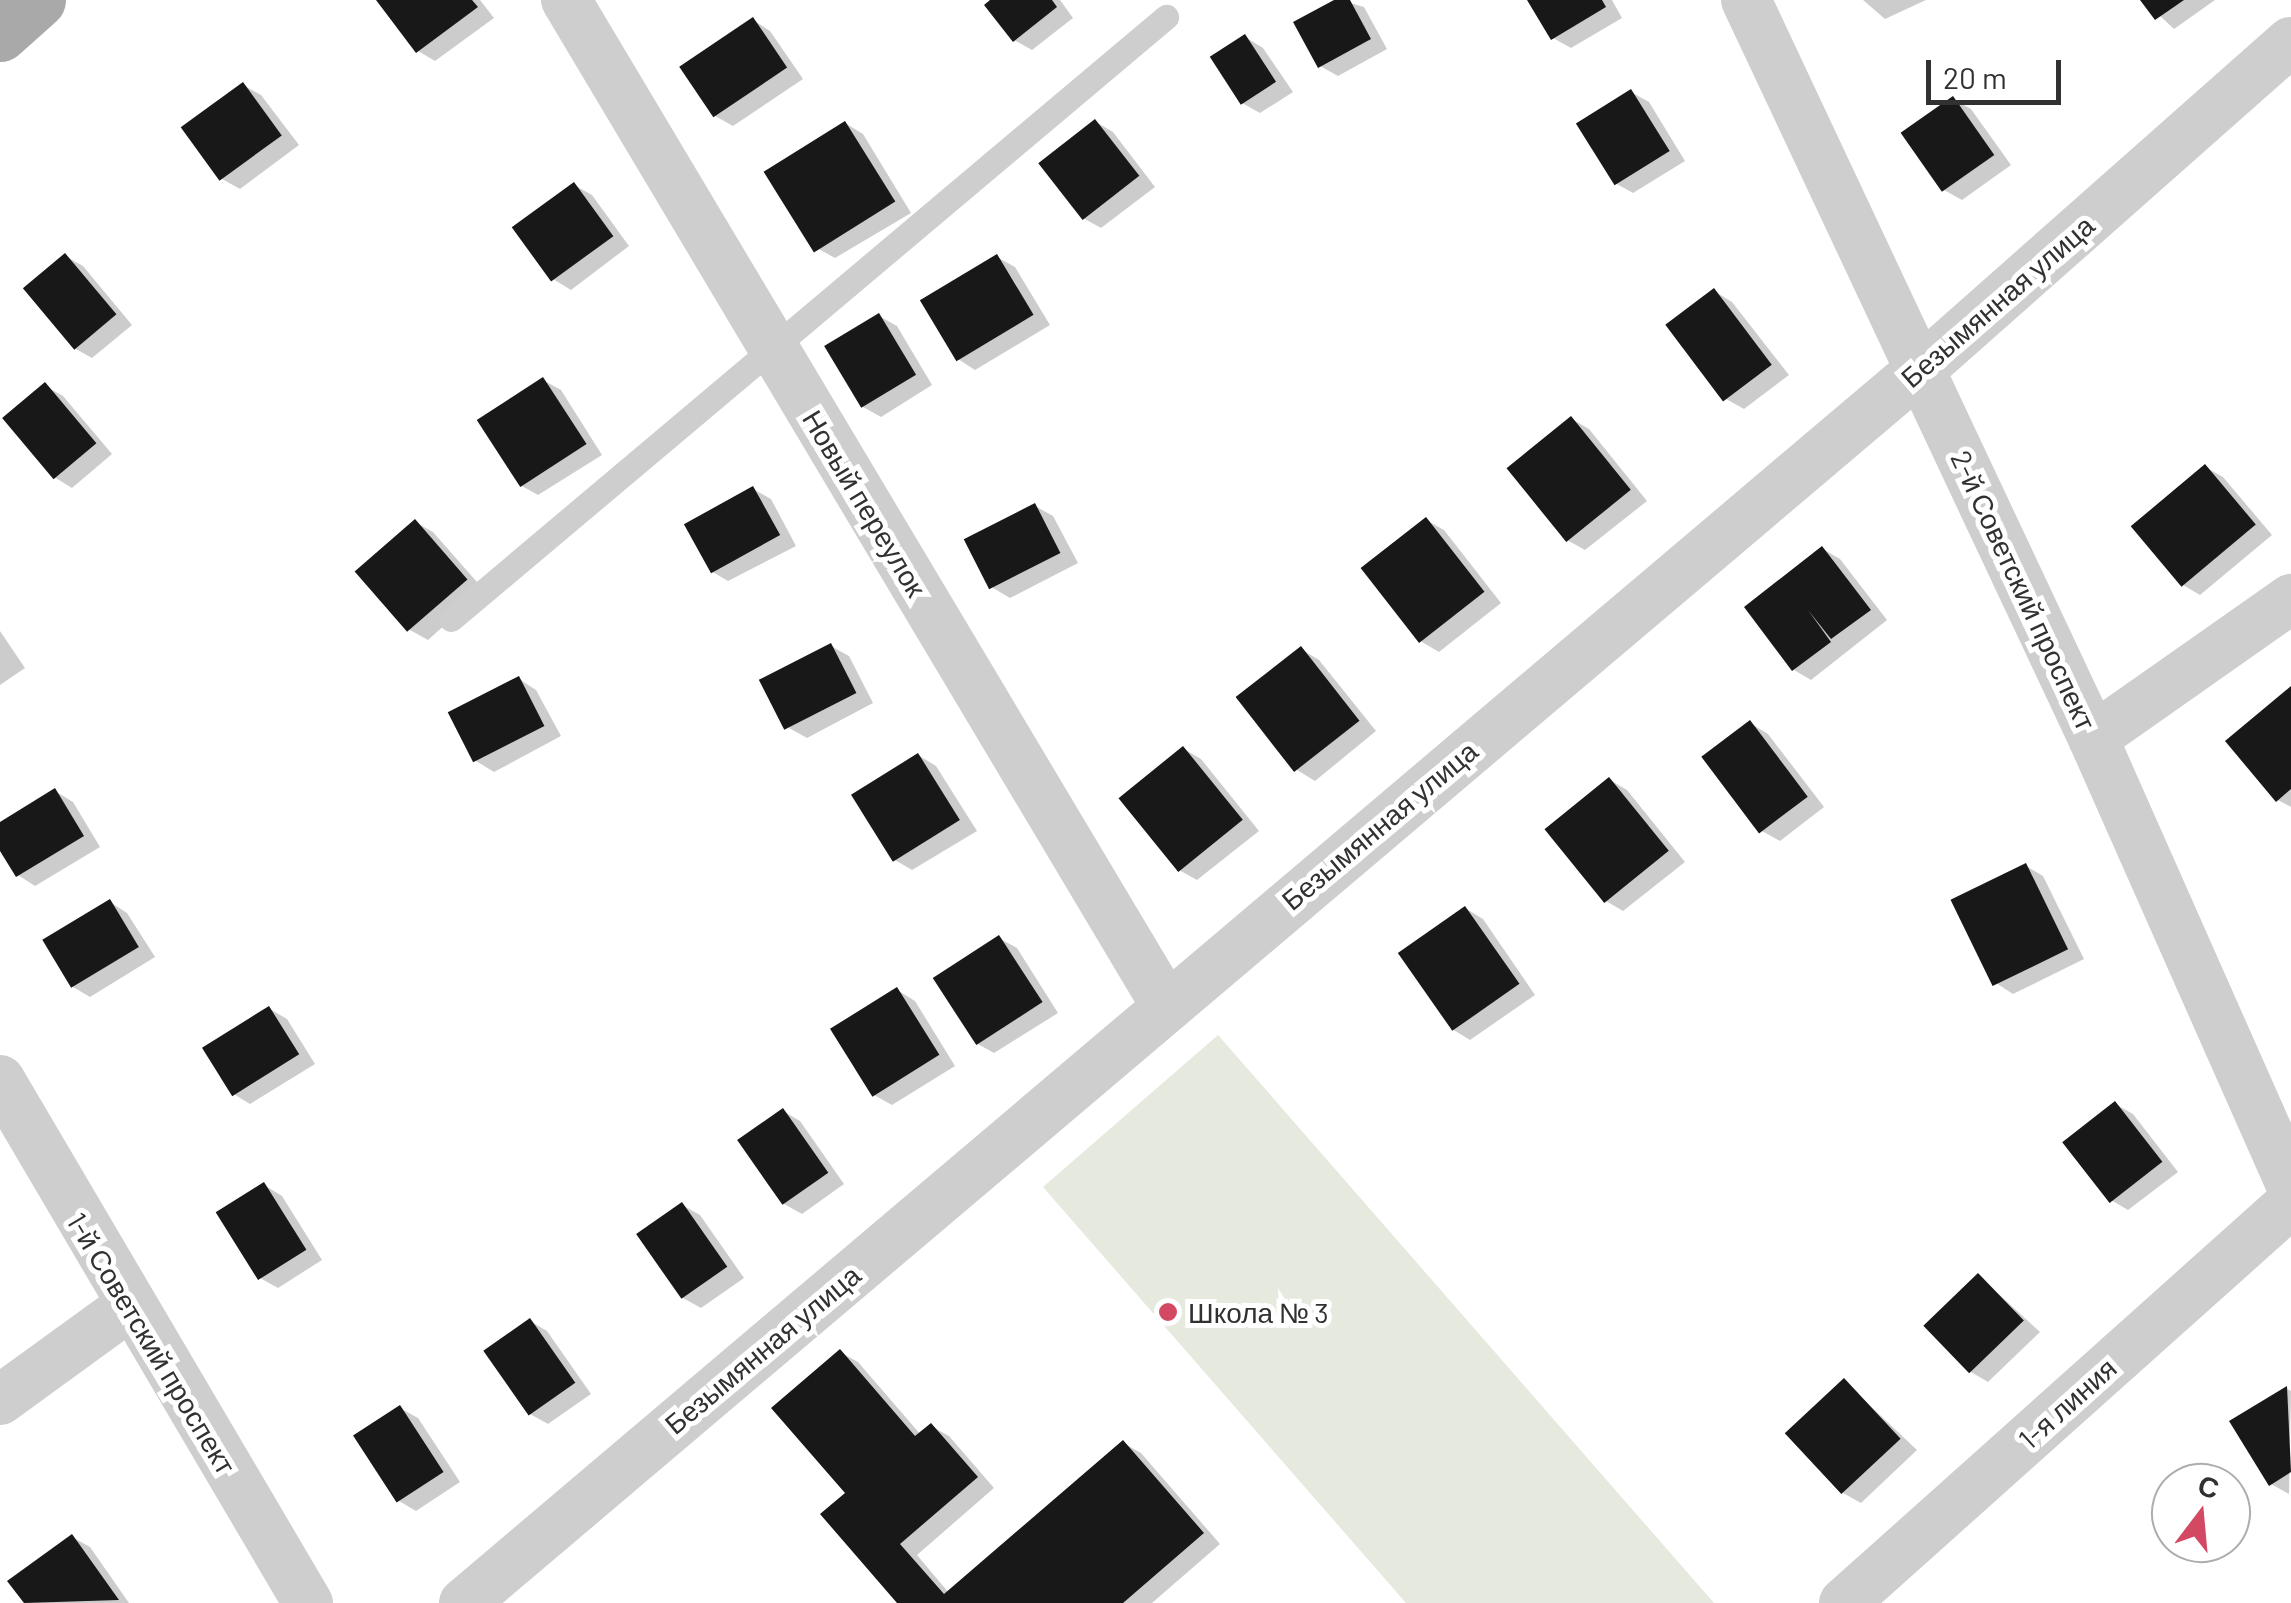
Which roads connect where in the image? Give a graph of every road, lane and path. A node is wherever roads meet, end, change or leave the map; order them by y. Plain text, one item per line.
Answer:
1 (38, 0) edge
2 (566, 0) edge
3 (1746, 0) edge
4 (1166, 17) dead end
5 (0, 34) edge
6 (2291, 42) edge
7 (775, 352) junction
8 (1922, 368) junction
9 (2291, 599) edge
10 (451, 619) dead end
11 (2092, 738) junction
12 (1165, 1004) junction
13 (0, 1080) edge
14 (2291, 1184) edge
15 (2291, 1202) edge
16 (128, 1307) junction
17 (0, 1400) edge
18 (308, 1603) edge
19 (464, 1603) edge
20 (1844, 1603) edge

1 - 5 main road
2 - 7 street, Новый переулок
3 - 8 street, 2-й Советский проспект
4 - 7 lane
6 - 8 street, Безымянная улица
7 - 10 lane
7 - 12 street, Новый переулок
8 - 11 street, 2-й Советский проспект
8 - 12 street, Безымянная улица
9 - 11 street
11 - 14 street, 2-й Советский проспект
12 - 19 street, Безымянная улица
13 - 16 street, 1-й Советский проспект
15 - 20 street, 1-я линия
16 - 17 street
16 - 18 street, 1-й Советский проспект

